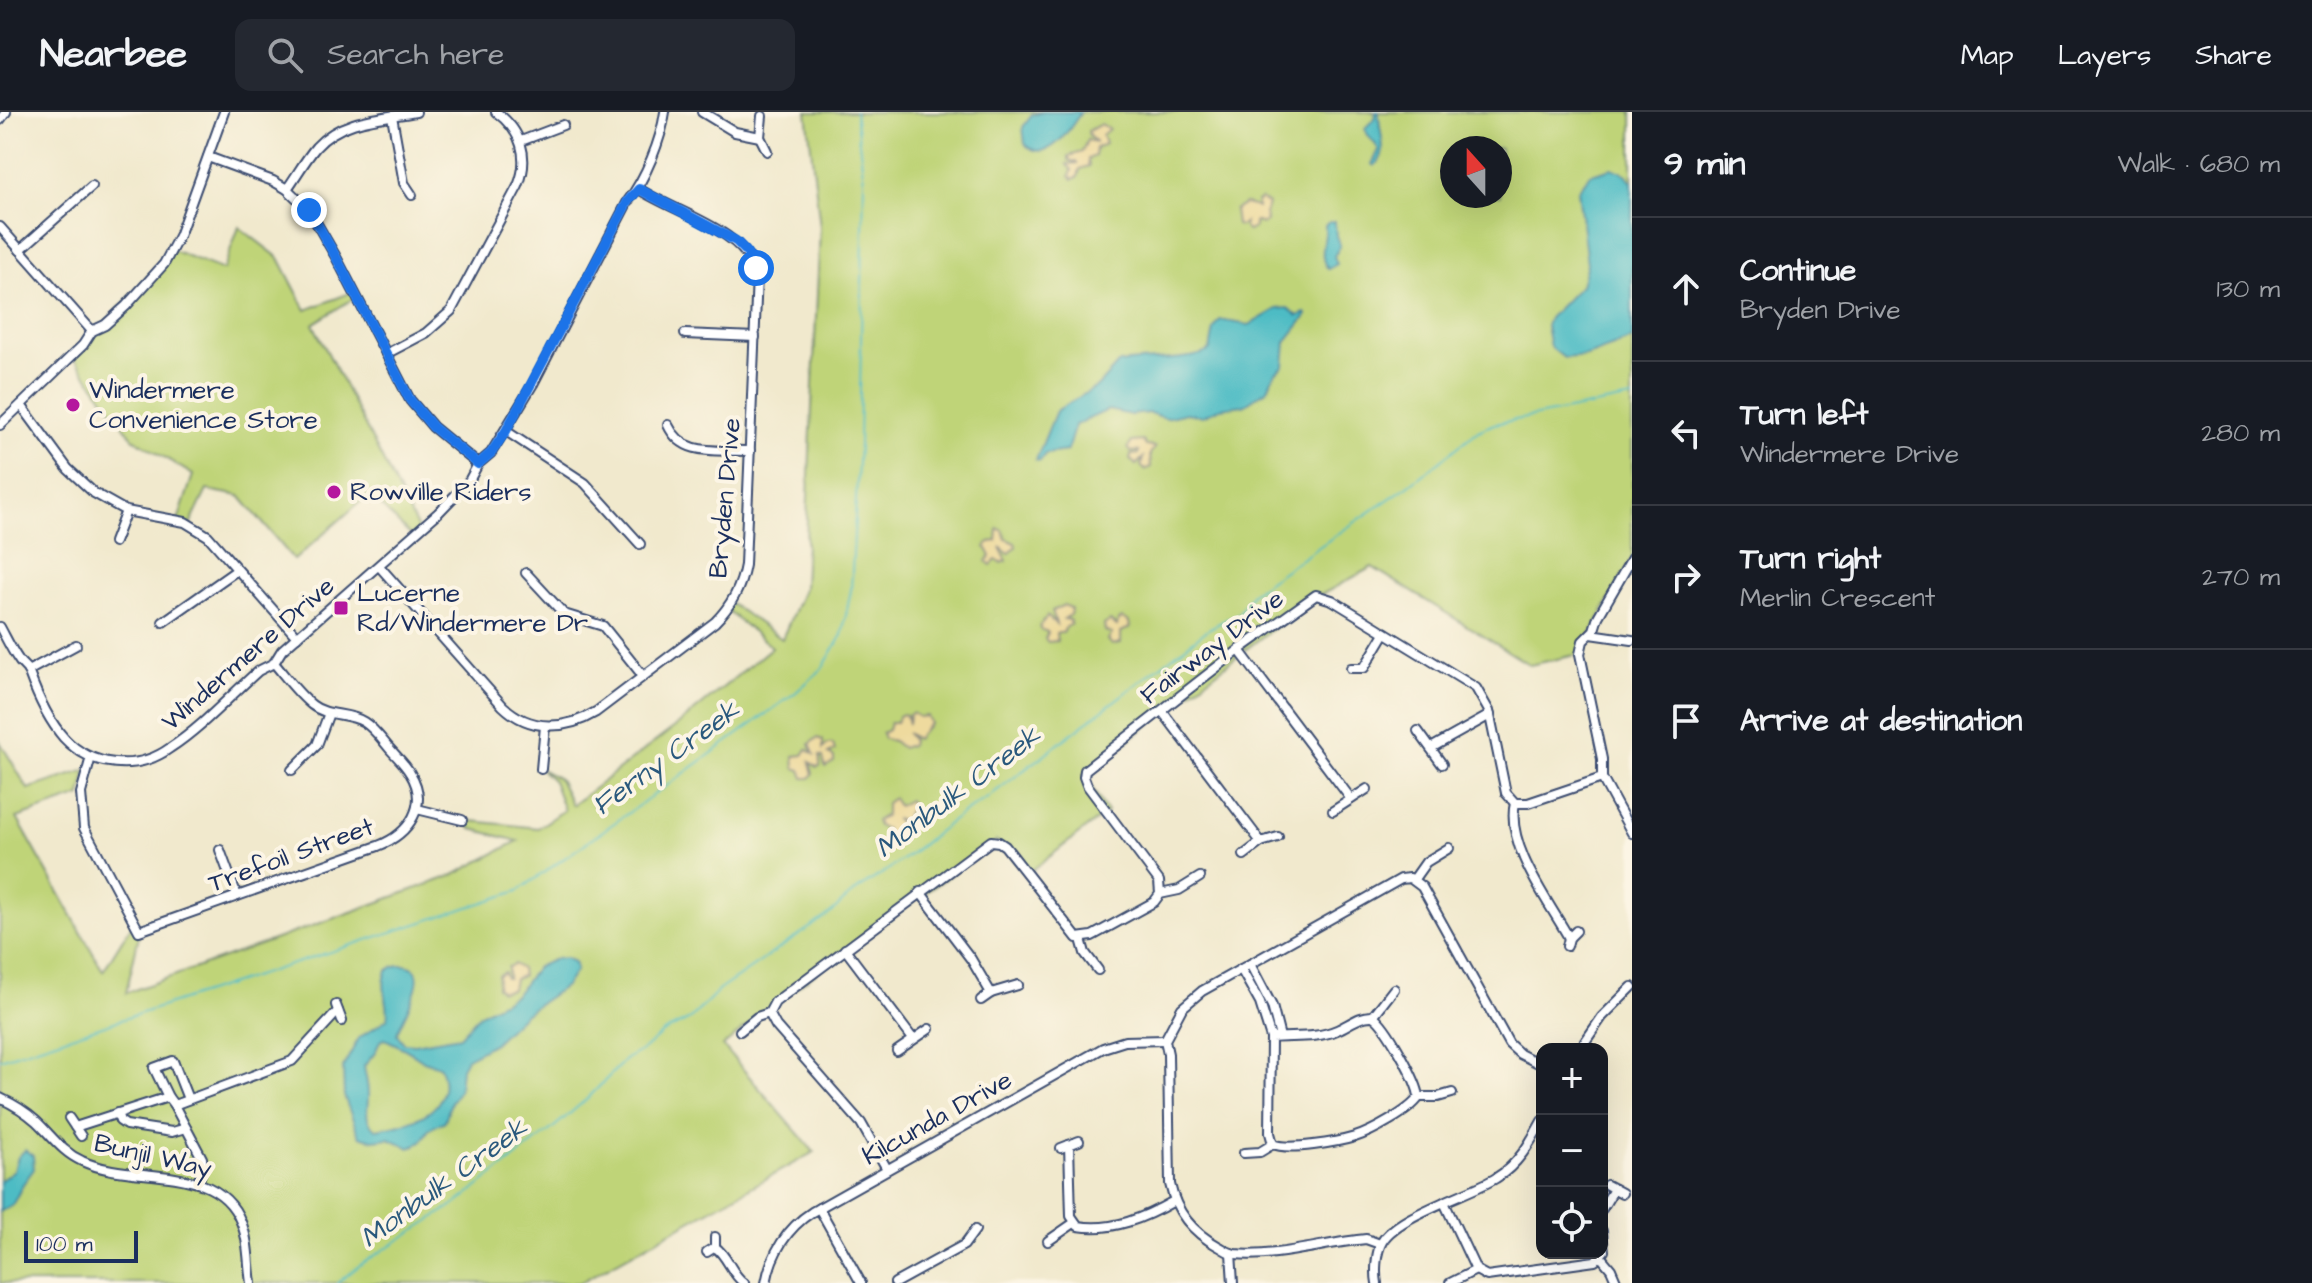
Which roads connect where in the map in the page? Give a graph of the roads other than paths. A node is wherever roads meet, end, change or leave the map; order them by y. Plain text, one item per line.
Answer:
1 (6, 112) edge
2 (224, 112) edge
3 (416, 112) edge
4 (496, 112) edge
5 (665, 112) edge
6 (702, 112) edge
7 (392, 116) junction
8 (762, 116) dead end
9 (0, 120) edge
10 (563, 125) dead end
11 (760, 137) junction
12 (521, 141) junction
13 (767, 151) dead end
14 (208, 157) junction
15 (92, 186) dead end
16 (287, 189) junction
17 (639, 189) junction
18 (412, 195) dead end
19 (0, 227) edge
20 (20, 250) junction
21 (92, 331) junction
22 (685, 334) dead end
23 (755, 337) junction
24 (386, 354) junction
25 (21, 405) junction
26 (0, 425) edge
27 (668, 425) dead end
28 (506, 431) junction
29 (750, 451) junction
30 (478, 464) junction
31 (126, 511) junction
32 (114, 542) dead end
33 (640, 544) dead end
34 (1632, 558) edge
35 (379, 566) junction
36 (237, 570) junction
37 (526, 573) dead end
38 (163, 622) dead end
39 (0, 627) edge
40 (1385, 633) junction
41 (1591, 634) junction
42 (297, 637) junction
43 (1632, 640) edge
44 (76, 645) dead end
45 (1239, 650) junction
46 (274, 663) junction
47 (1351, 668) dead end
48 (28, 671) junction
49 (643, 676) junction
50 (1162, 711) junction
51 (329, 713) junction
52 (1490, 715) junction
53 (545, 726) junction
54 (1418, 731) dead end
55 (1431, 748) junction
56 (91, 757) junction
57 (1442, 764) dead end
58 (541, 769) dead end
59 (292, 770) dead end
60 (1602, 778) junction
61 (1367, 789) dead end
62 (1351, 799) junction
63 (1515, 803) junction
64 (417, 809) junction
65 (1333, 811) dead end
66 (462, 820) dead end
67 (1632, 833) edge
68 (1278, 837) dead end
69 (1261, 842) junction
70 (1449, 848) dead end
71 (220, 850) dead end
72 (1244, 855) dead end
73 (1200, 877) dead end
74 (1414, 879) junction
75 (920, 892) junction
76 (1160, 894) junction
77 (237, 896) junction
78 (1571, 938) dead end
79 (1081, 939) junction
80 (845, 949) junction
81 (1250, 964) junction
82 (1241, 969) junction
83 (1098, 970) dead end
84 (1018, 985) dead end
85 (1632, 987) edge
86 (1394, 989) dead end
87 (991, 993) junction
88 (981, 1000) dead end
89 (769, 1013) junction
90 (1373, 1016) junction
91 (342, 1021) dead end
92 (929, 1029) dead end
93 (740, 1031) dead end
94 (1276, 1038) junction
95 (913, 1039) junction
96 (1165, 1040) junction
97 (1584, 1043) edge
98 (897, 1051) dead end
99 (1536, 1062) edge
100 (1452, 1093) dead end
101 (1419, 1097) junction
102 (0, 1098) edge
103 (188, 1099) junction
104 (171, 1101) junction
105 (117, 1113) junction
106 (69, 1118) dead end
107 (75, 1127) junction
108 (186, 1128) junction
109 (1536, 1133) edge
110 (81, 1136) dead end
111 (1079, 1141) dead end
112 (1273, 1144) junction
113 (1244, 1153) dead end
114 (887, 1169) junction
115 (198, 1183) junction
116 (1614, 1189) dead end
117 (1608, 1199) edge
118 (1174, 1201) junction
119 (1444, 1202) junction
120 (819, 1208) junction
121 (1074, 1223) junction
122 (975, 1230) dead end
123 (715, 1237) dead end
124 (1048, 1241) dead end
125 (1380, 1244) junction
126 (1231, 1253) junction
127 (1597, 1259) edge
128 (1603, 1259) edge
129 (1476, 1270) junction
130 (251, 1283) edge
131 (744, 1283) edge
132 (766, 1283) edge
133 (861, 1283) edge
134 (895, 1283) edge
135 (1233, 1283) edge
136 (1377, 1283) edge
137 (1450, 1283) edge
138 (1617, 1283) edge

1 - 9 street
2 - 14 street
3 - 7 street
4 - 12 street
5 - 17 street, Windermere Drive
6 - 11 street
7 - 16 street
7 - 18 street
8 - 11 street
10 - 12 street
11 - 13 street
12 - 24 street
14 - 16 street
14 - 21 street
15 - 20 street
16 - 24 street
17 - 23 street, Bryden Drive
17 - 28 street, Windermere Drive
19 - 20 street
20 - 21 street
21 - 25 street
22 - 23 street
23 - 29 street, Bryden Drive
24 - 30 street
25 - 26 street
25 - 31 street
27 - 29 street
28 - 30 street, Windermere Drive
28 - 33 street
29 - 49 street, Bryden Drive
30 - 35 street, Windermere Drive
31 - 32 street
31 - 36 street
34 - 41 street
35 - 42 street, Windermere Drive
35 - 53 street
36 - 38 street
36 - 42 street
37 - 49 street
39 - 48 street
40 - 45 street, Fairway Drive
40 - 47 street
40 - 52 street, Fairway Drive
41 - 43 street
41 - 60 street
42 - 46 street, Windermere Drive
44 - 48 street
45 - 50 street, Fairway Drive
45 - 62 street
46 - 51 street
46 - 56 street, Windermere Drive
48 - 56 street
49 - 53 street, Bryden Drive
50 - 69 street
50 - 76 street, Fairway Drive
51 - 59 street
51 - 64 street
52 - 55 street
52 - 63 street, Fairway Drive
53 - 58 street
54 - 55 street
55 - 57 street
56 - 77 street, Trefoil Street
60 - 63 street
60 - 67 street
61 - 62 street
62 - 65 street
63 - 78 street, Fairway Drive
64 - 66 street
64 - 77 street, Trefoil Street
68 - 69 street
69 - 72 street
70 - 74 street
71 - 77 street
73 - 76 street
74 - 81 street
74 - 99 street
75 - 79 street
75 - 80 street
75 - 87 street
76 - 79 street
79 - 83 street
80 - 89 street
80 - 95 street
81 - 82 street
81 - 94 street
82 - 94 street
82 - 96 street
84 - 87 street
85 - 97 street
86 - 90 street
87 - 88 street
89 - 93 street
89 - 114 street
90 - 94 street
90 - 101 street
91 - 103 street
92 - 95 street
94 - 112 street
95 - 98 street
96 - 114 street, Kilcunda Drive
96 - 118 street
100 - 101 street
101 - 112 street
102 - 115 street, Bunjil Way
103 - 104 street
103 - 104 street
104 - 105 street
104 - 108 street
105 - 107 street
105 - 108 street
106 - 107 street
107 - 110 street
108 - 115 street
109 - 119 street
111 - 121 street
112 - 113 street
114 - 120 street, Kilcunda Drive
115 - 130 street, Bunjil Way
116 - 117 street
118 - 121 street
118 - 126 street
119 - 125 street
119 - 129 street
120 - 132 street, Kilcunda Drive
120 - 133 street
121 - 124 street
122 - 134 street
123 - 131 street
125 - 126 street
125 - 136 street
126 - 135 street
127 - 129 street
128 - 138 street
129 - 137 street

